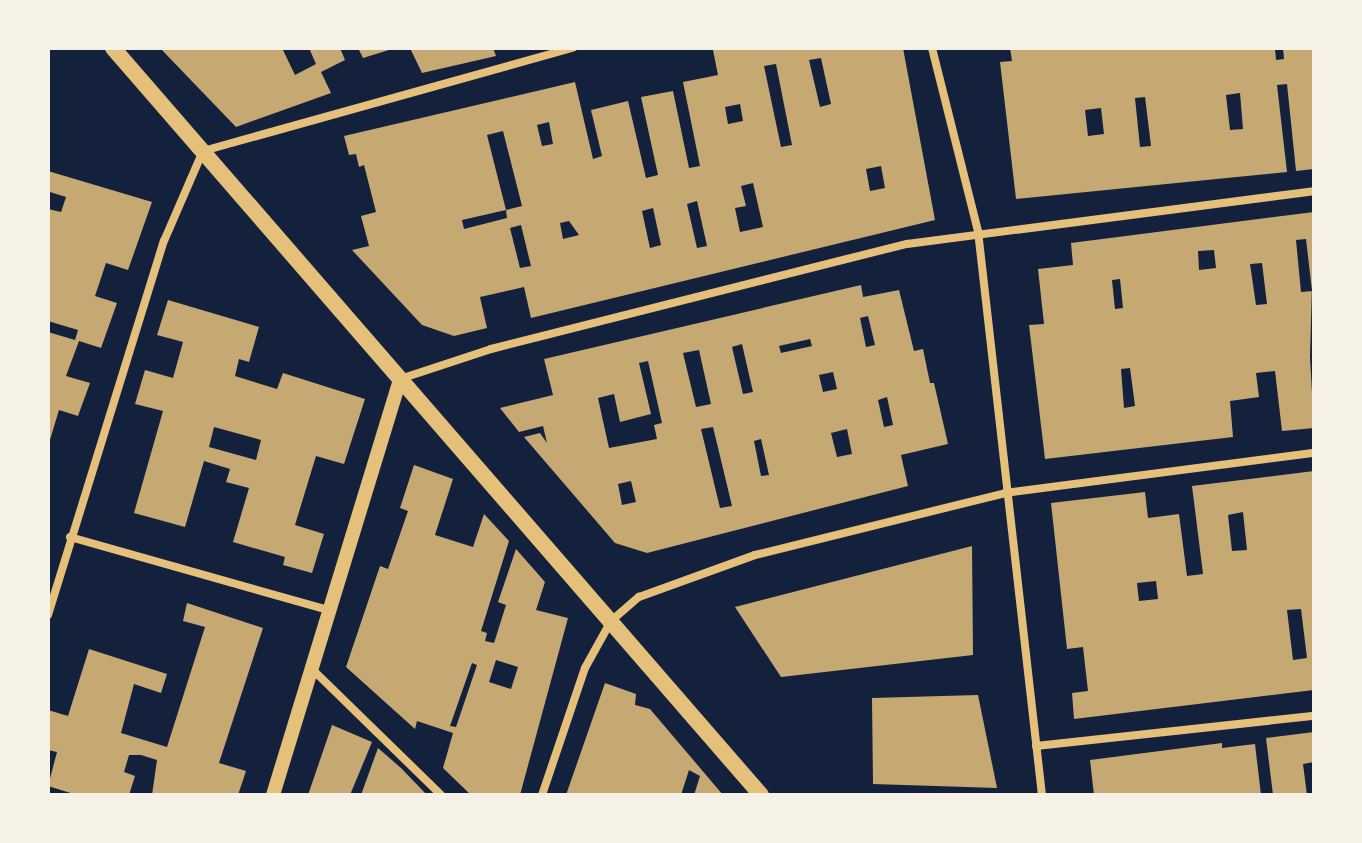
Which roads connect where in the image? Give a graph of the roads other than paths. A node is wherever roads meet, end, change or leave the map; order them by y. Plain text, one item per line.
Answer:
1 (113, 48) edge
2 (573, 48) edge
3 (932, 48) edge
4 (203, 151) junction
5 (1314, 191) edge
6 (978, 231) junction
7 (400, 379) junction
8 (1314, 453) edge
9 (1005, 493) junction
10 (70, 537) junction
11 (328, 610) junction
12 (48, 615) edge
13 (611, 621) junction
14 (311, 668) junction
15 (1314, 716) edge
16 (1036, 746) junction
17 (273, 795) edge
18 (441, 795) edge
19 (542, 795) edge
20 (761, 795) edge
21 (1042, 795) edge

1 - 4 main road
2 - 4 street
3 - 6 street
4 - 7 main road
4 - 10 street
5 - 6 street
6 - 7 street
6 - 9 street
7 - 11 street
7 - 13 main road
8 - 9 street
9 - 13 street
9 - 16 street
10 - 11 street
10 - 12 street
11 - 14 street
13 - 19 street
13 - 20 main road
14 - 17 street
14 - 18 street
15 - 16 street
16 - 21 street

